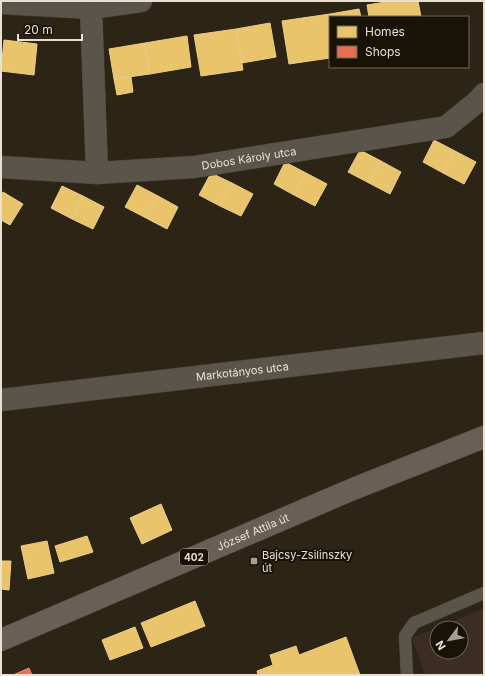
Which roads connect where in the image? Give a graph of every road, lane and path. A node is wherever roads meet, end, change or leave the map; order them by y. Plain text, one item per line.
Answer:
1 (141, 1) edge
2 (1, 3) edge
3 (91, 8) junction
4 (484, 94) edge
5 (1, 167) edge
6 (97, 173) junction
7 (484, 342) edge
8 (1, 400) edge
9 (484, 437) edge
10 (484, 593) edge
11 (1, 640) edge
12 (404, 674) edge

1 - 3 street
2 - 3 street
3 - 6 street
4 - 6 street, Dobos Károly utca
5 - 6 street, Dobos Károly utca
7 - 8 street, Markotányos utca
9 - 11 main road, József Attila út / 402
10 - 12 lane

